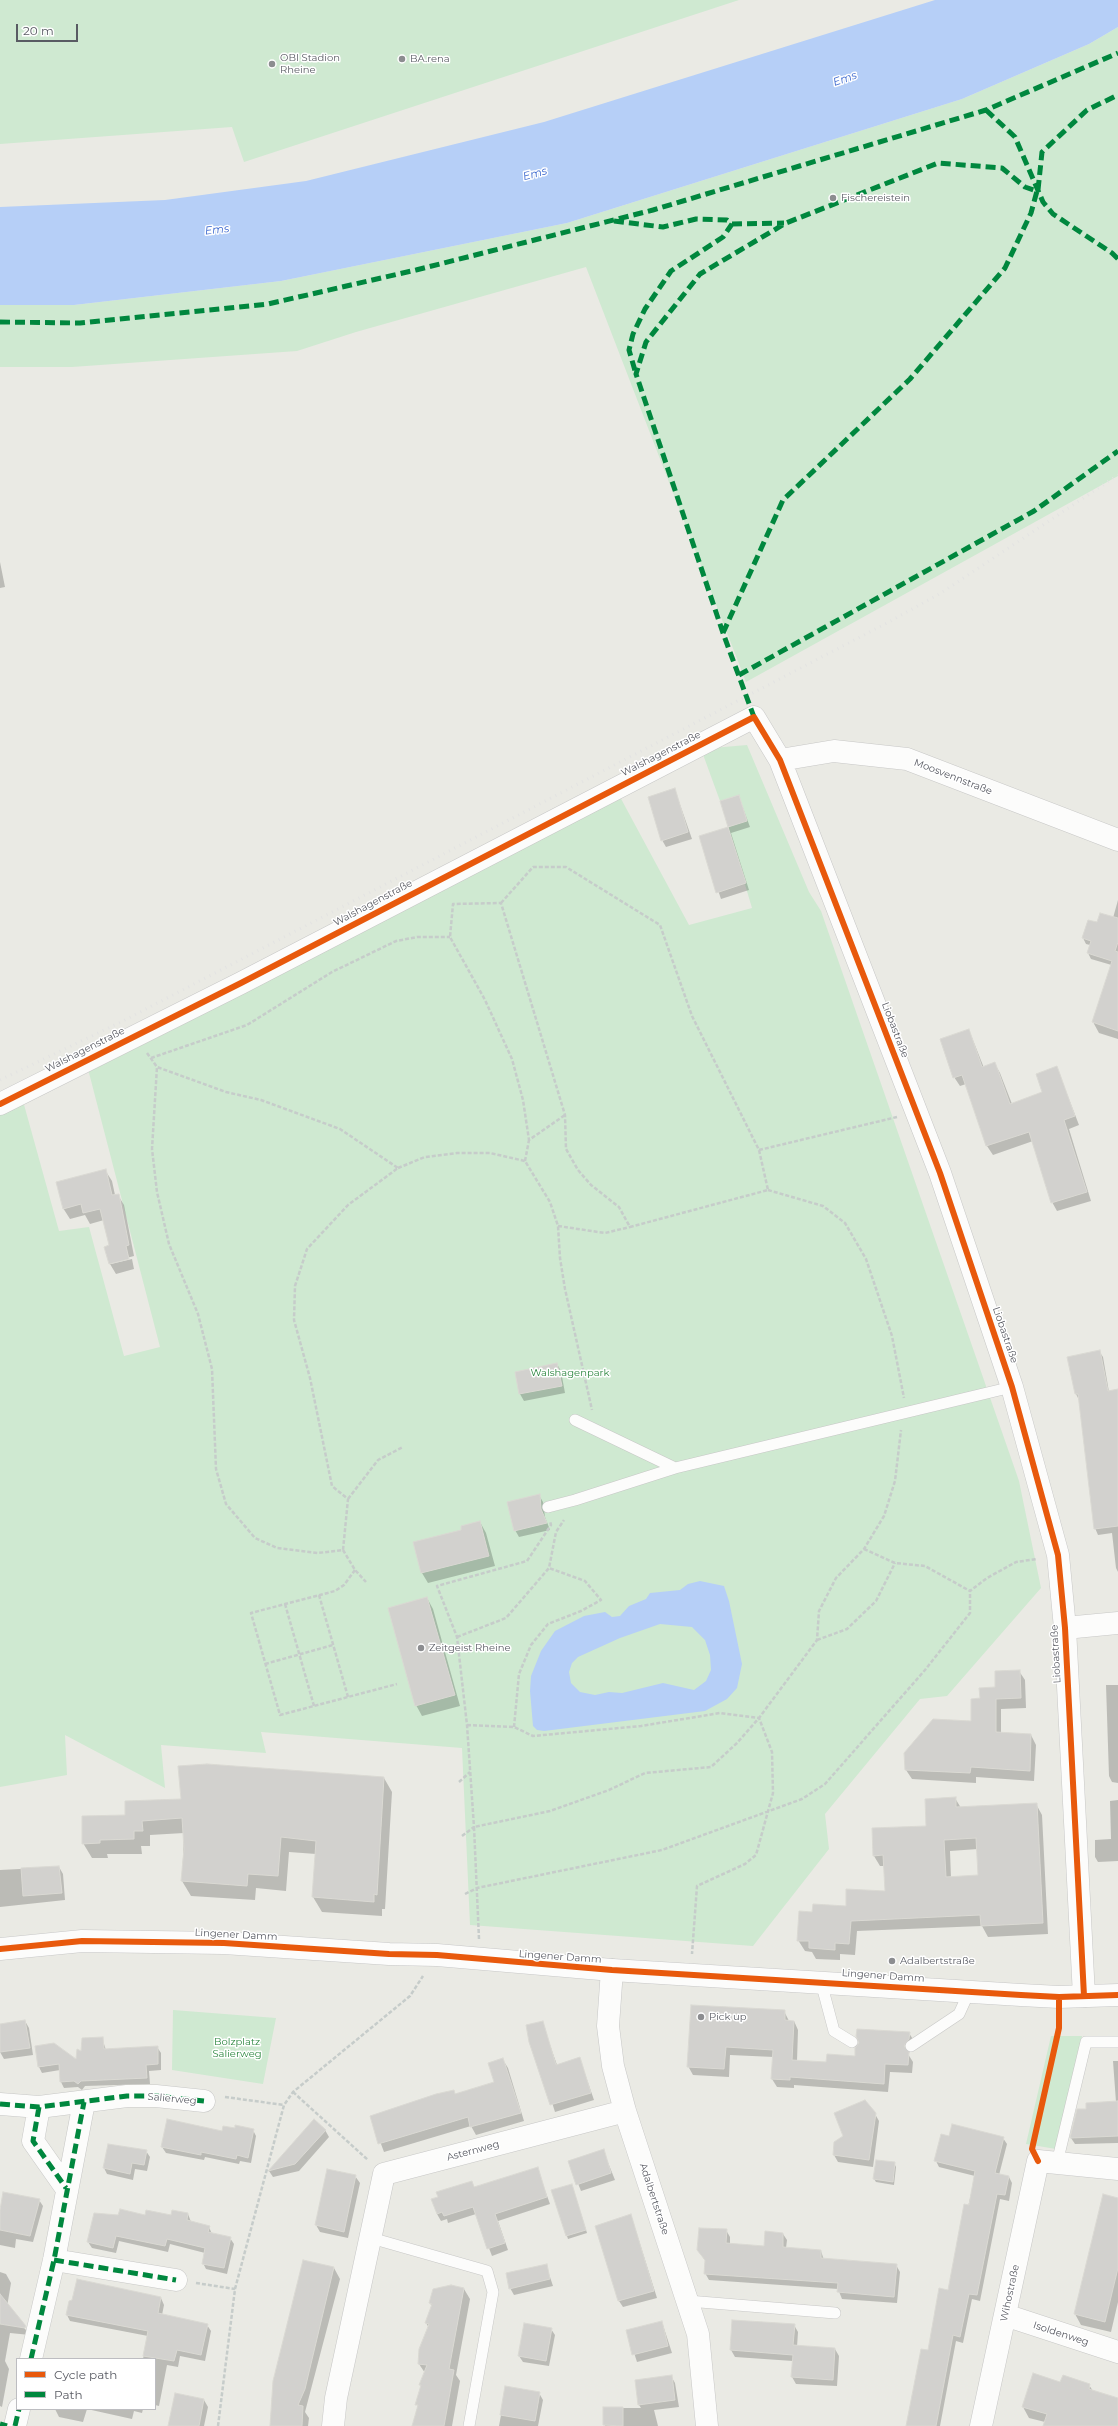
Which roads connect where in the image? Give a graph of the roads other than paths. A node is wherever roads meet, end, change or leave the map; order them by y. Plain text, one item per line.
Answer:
1 (754, 717) joint
2 (780, 760) junction
3 (1118, 840) edge
4 (0, 1104) edge
5 (1012, 1387) junction
6 (575, 1420) dead end
7 (675, 1468) junction
8 (548, 1507) road end
9 (1118, 1623) edge
10 (1065, 1628) junction
11 (0, 1949) edge
12 (612, 1970) junction
13 (821, 1982) junction
14 (969, 1992) junction
15 (1118, 1995) edge
16 (1084, 1996) junction
17 (852, 2042) dead end
18 (1118, 2042) edge
19 (911, 2046) dead end
20 (204, 2101) road end
21 (84, 2102) junction
22 (0, 2104) edge
23 (39, 2107) junction
24 (625, 2111) junction
25 (1047, 2162) junction
26 (1118, 2169) edge
27 (66, 2188) junction
28 (371, 2238) junction
29 (54, 2260) junction
30 (176, 2280) road end
31 (688, 2301) junction
32 (835, 2313) dead end
33 (1005, 2316) junction
34 (1118, 2352) edge
35 (30, 2358) edge
36 (19, 2410) edge
37 (0, 2424) edge
38 (7, 2426) edge
39 (15, 2426) edge
40 (333, 2426) edge
41 (469, 2426) edge
42 (707, 2426) edge
43 (981, 2426) edge

1 - 2 street, Liobastraße
1 - 4 street, Walshagenstraße
2 - 3 street, Moosvennstraße
2 - 5 street, Liobastraße
5 - 7 lane
5 - 10 street, Liobastraße
6 - 7 lane
7 - 8 lane
9 - 10 street
10 - 16 street, Liobastraße
11 - 12 street, Lingener Damm
12 - 13 street, Lingener Damm
12 - 24 street, Adalbertstraße
13 - 14 street, Lingener Damm
13 - 17 lane
14 - 16 street, Lingener Damm
14 - 19 lane
15 - 16 street, Lingener Damm
18 - 25 lane
20 - 21 street, Salierweg
21 - 23 street, Salierweg
21 - 27 street
22 - 23 street, Salierweg
23 - 27 street
24 - 28 street, Asternweg
24 - 31 street, Adalbertstraße
25 - 26 street
25 - 33 street, Wihostraße
27 - 29 street
28 - 40 street
28 - 41 lane
29 - 30 street
29 - 35 street
31 - 32 lane
31 - 42 street, Adalbertstraße
33 - 34 street, Isoldenweg
33 - 43 street, Wihostraße
36 - 39 street
37 - 38 street

